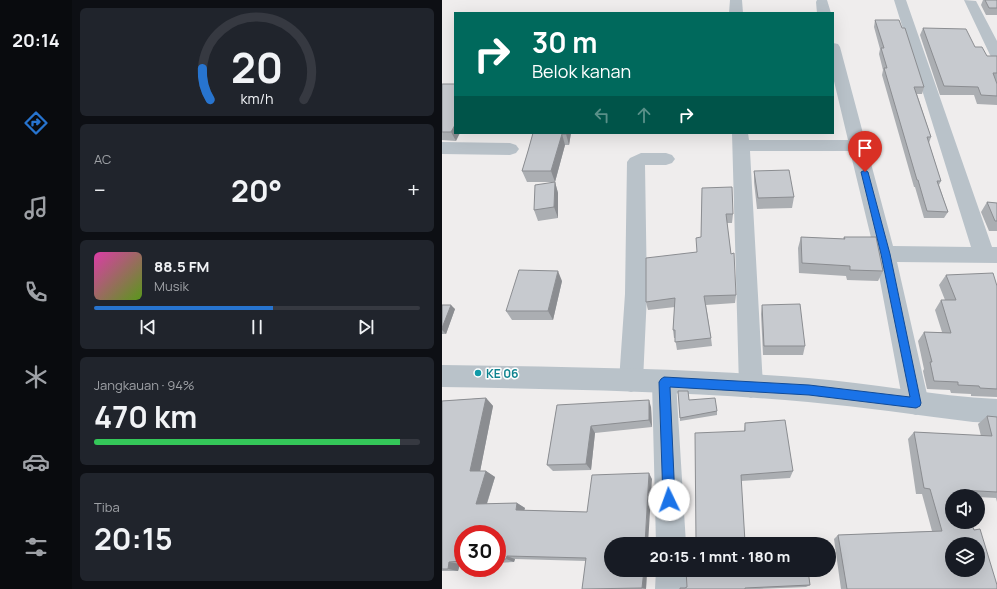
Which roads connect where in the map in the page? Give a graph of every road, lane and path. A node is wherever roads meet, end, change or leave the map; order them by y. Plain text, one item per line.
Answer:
1 (736, 0) edge
2 (900, 0) edge
3 (970, 0) edge
4 (736, 12) edge
5 (834, 51) edge
6 (997, 55) edge
7 (740, 139) edge
8 (858, 145) junction
9 (442, 148) edge
10 (510, 149) dead end
11 (666, 159) dead end
12 (885, 254) junction
13 (990, 255) edge
14 (442, 376) edge
15 (631, 381) junction
16 (664, 382) junction
17 (751, 386) junction
18 (916, 403) junction
19 (997, 412) edge
20 (671, 537) edge
21 (671, 577) edge
22 (671, 589) edge

1 - 4 street
2 - 13 street
3 - 6 street
5 - 8 street
7 - 8 street
7 - 17 street
8 - 12 street
9 - 10 street
11 - 15 street
12 - 13 street
12 - 18 street
14 - 15 street
15 - 16 street
16 - 17 street
16 - 20 street
17 - 18 street
18 - 19 street
21 - 22 street

